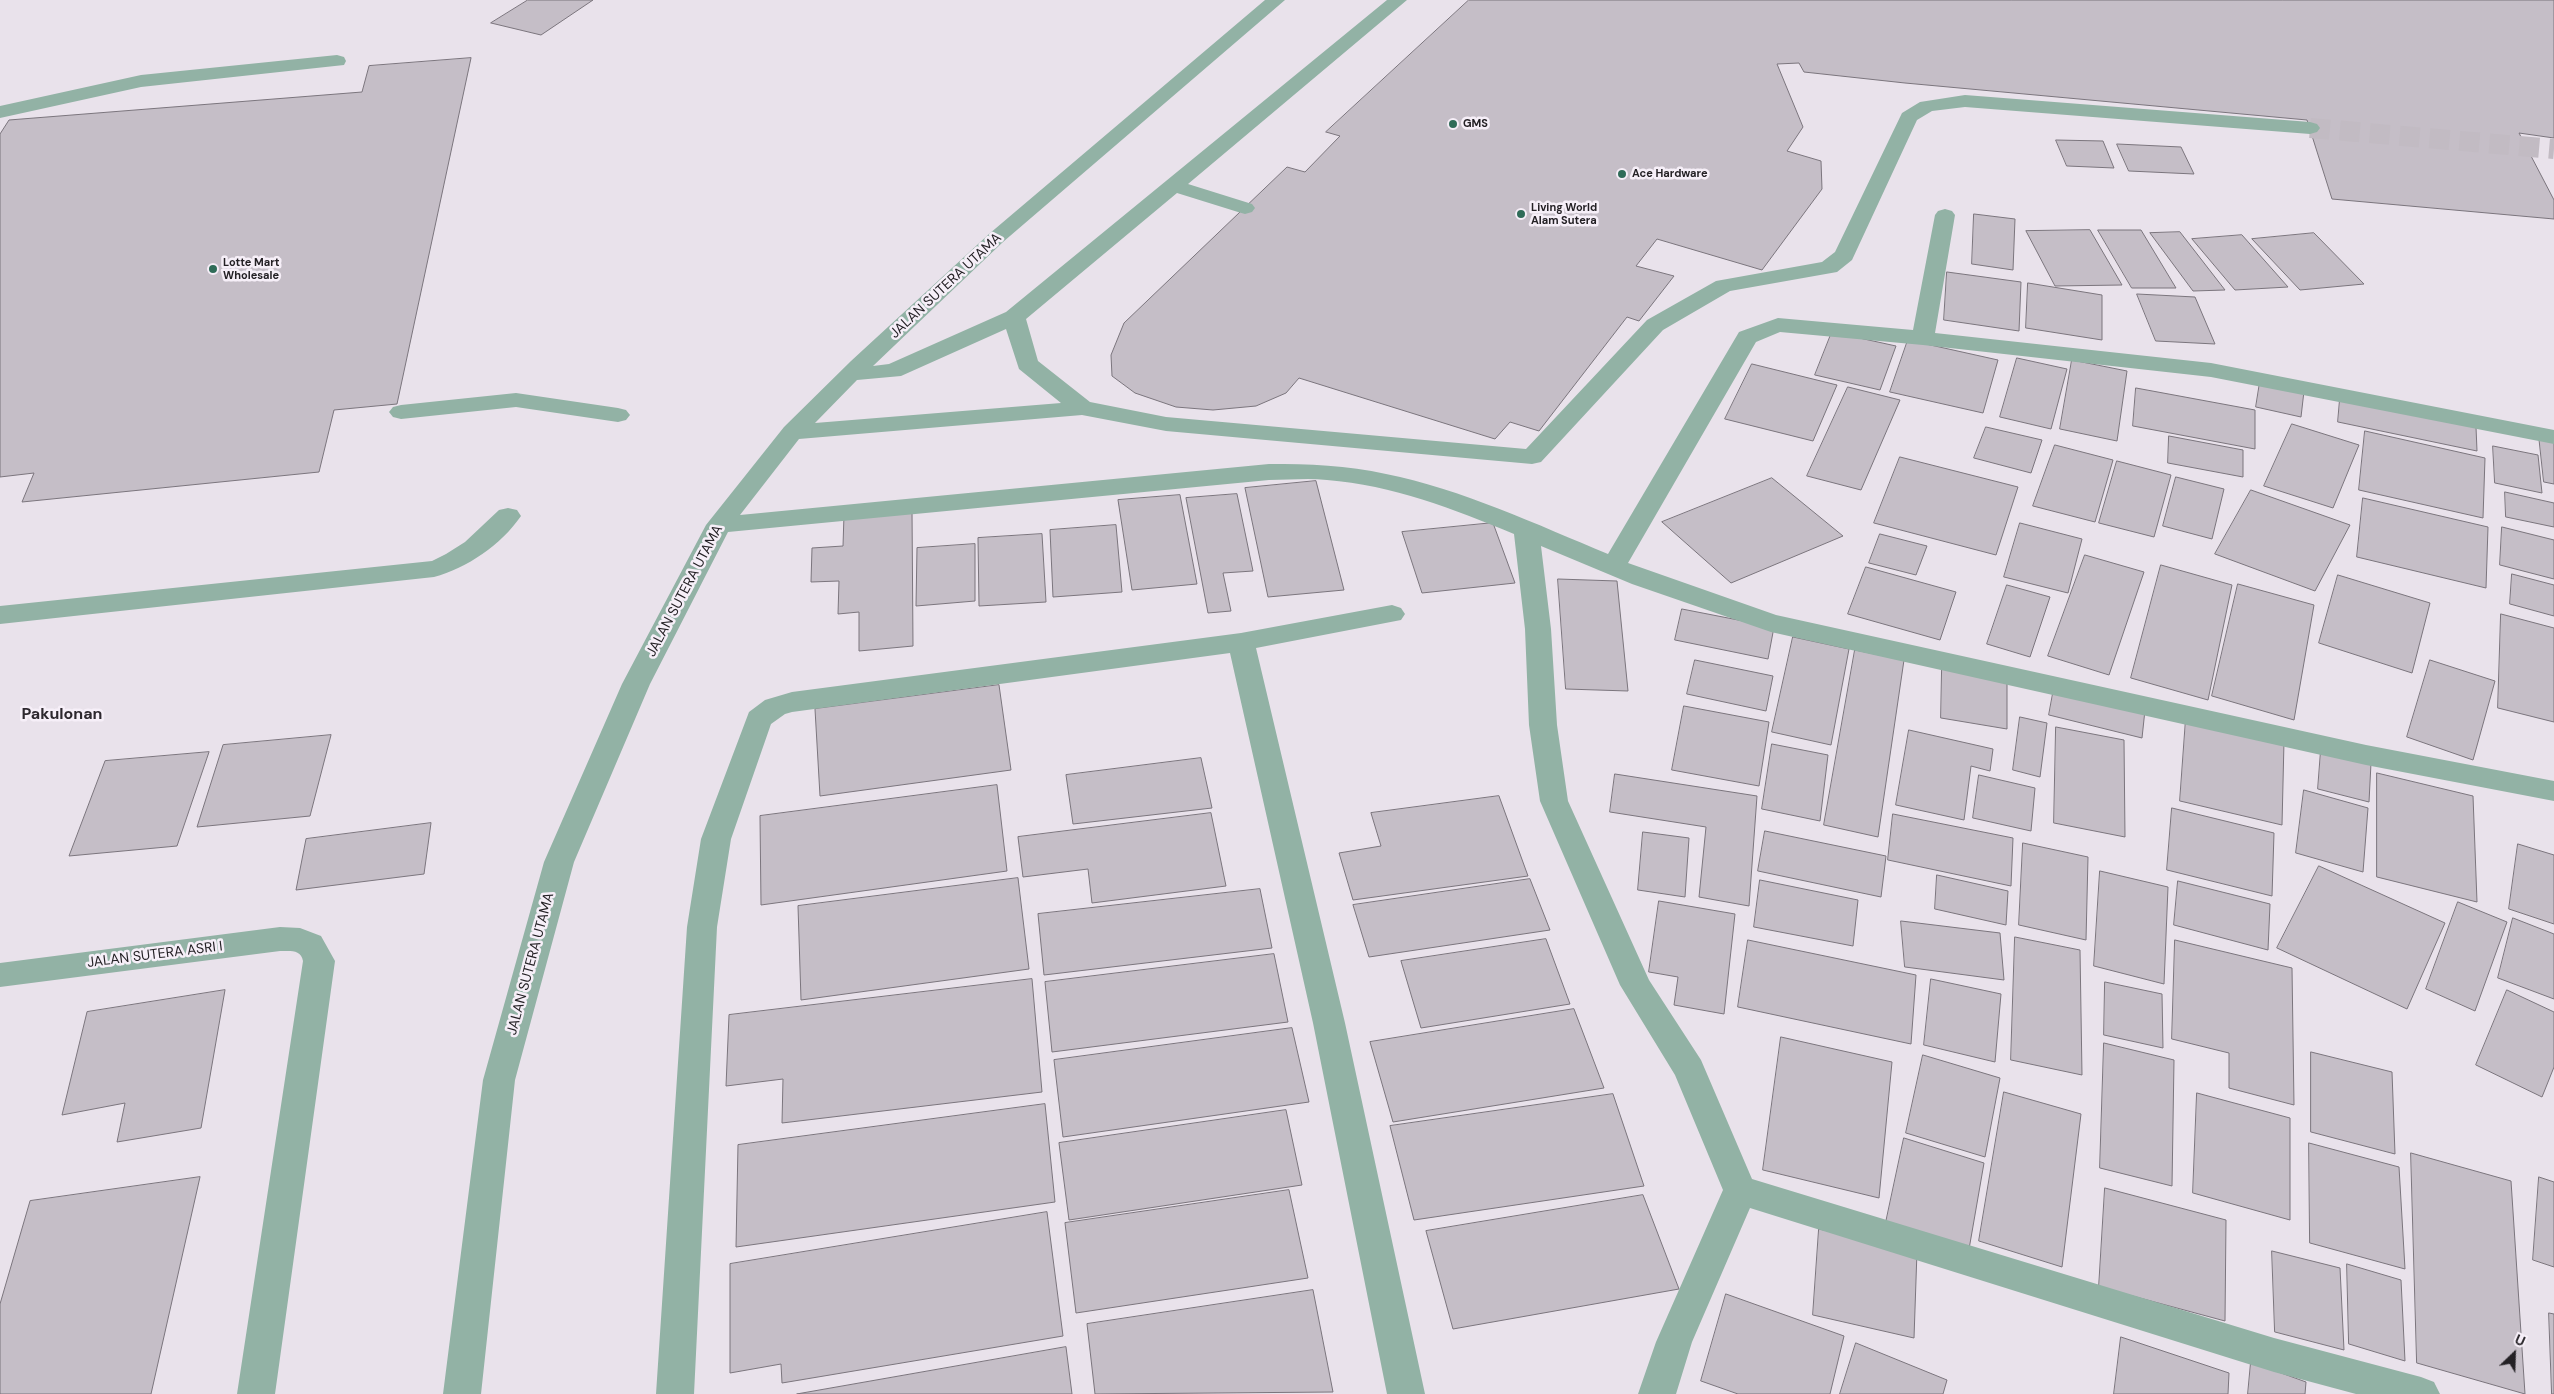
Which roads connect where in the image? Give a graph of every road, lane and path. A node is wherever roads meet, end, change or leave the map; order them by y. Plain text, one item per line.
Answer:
1 (1276, 0) edge
2 (1398, 0) edge
3 (337, 61) dead end
4 (0, 112) edge
5 (2310, 128) tunnel mouth
6 (1175, 186) junction
7 (1244, 208) dead end
8 (1945, 215) dead end
9 (1014, 317) junction
10 (1923, 338) junction
11 (940, 348) junction
12 (855, 371) junction
13 (1082, 408) junction
14 (401, 412) dead end
15 (618, 414) dead end
16 (792, 432) junction
17 (2554, 437) edge
18 (508, 516) dead end
19 (719, 525) junction
20 (1526, 529) junction
21 (1613, 567) junction
22 (1392, 614) dead end
23 (0, 615) edge
24 (1241, 642) junction
25 (2554, 791) edge
26 (0, 975) edge
27 (1740, 1190) junction
28 (256, 1394) edge
29 (462, 1394) edge
30 (675, 1394) edge
31 (1406, 1394) edge
32 (1657, 1394) edge
33 (2421, 1394) edge

1 - 12 street, JALAN SUTERA UTAMA
2 - 6 street
3 - 4 street
5 - 13 street
6 - 7 street
6 - 9 street
8 - 10 street
9 - 11 street
9 - 13 street
10 - 17 street
10 - 21 street
11 - 12 street
11 - 12 street
12 - 16 street, JALAN SUTERA UTAMA
13 - 16 street
14 - 15 street
16 - 19 street, JALAN SUTERA UTAMA
18 - 23 street
19 - 20 street
19 - 29 street, JALAN SUTERA UTAMA
20 - 21 street
20 - 27 street
21 - 25 street
22 - 24 street
24 - 30 street
24 - 31 street
26 - 28 street, JALAN SUTERA ASRI I
27 - 32 street
27 - 33 street

